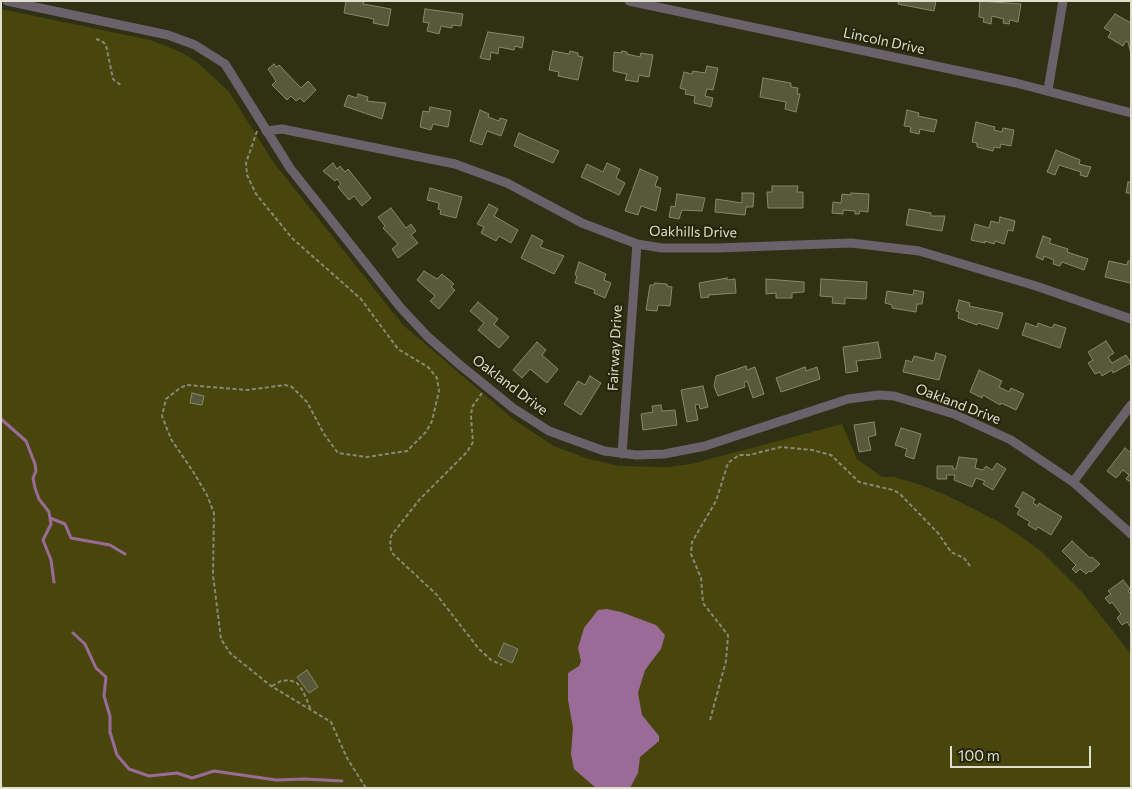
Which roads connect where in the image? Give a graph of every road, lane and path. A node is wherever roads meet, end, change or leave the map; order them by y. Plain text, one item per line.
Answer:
1 (7, 1) edge
2 (629, 1) edge
3 (1063, 1) edge
4 (96, 39) dead end
5 (122, 86) dead end
6 (1048, 90) junction
7 (1131, 113) edge
8 (264, 128) junction
9 (637, 244) junction
10 (1131, 319) edge
11 (487, 387) junction
12 (1131, 405) edge
13 (622, 454) junction
14 (1074, 482) junction
15 (1131, 534) edge
16 (970, 566) dead end
17 (502, 665) dead end
18 (271, 686) junction
19 (311, 710) junction
20 (710, 720) dead end
21 (366, 788) edge

1 - 8 street, Oakland Drive
2 - 6 street, Lincoln Drive
3 - 6 street
4 - 5 path
6 - 7 street, Lincoln Drive
8 - 9 street, Oakhills Drive
8 - 11 street, Oakland Drive
8 - 18 path
9 - 10 street, Oakhills Drive
9 - 13 street, Fairway Drive
11 - 13 street, Oakland Drive
11 - 17 path
12 - 14 street
13 - 14 street, Oakland Drive
14 - 15 street, Oakland Drive
16 - 20 path
18 - 19 path
18 - 19 path
19 - 21 path

